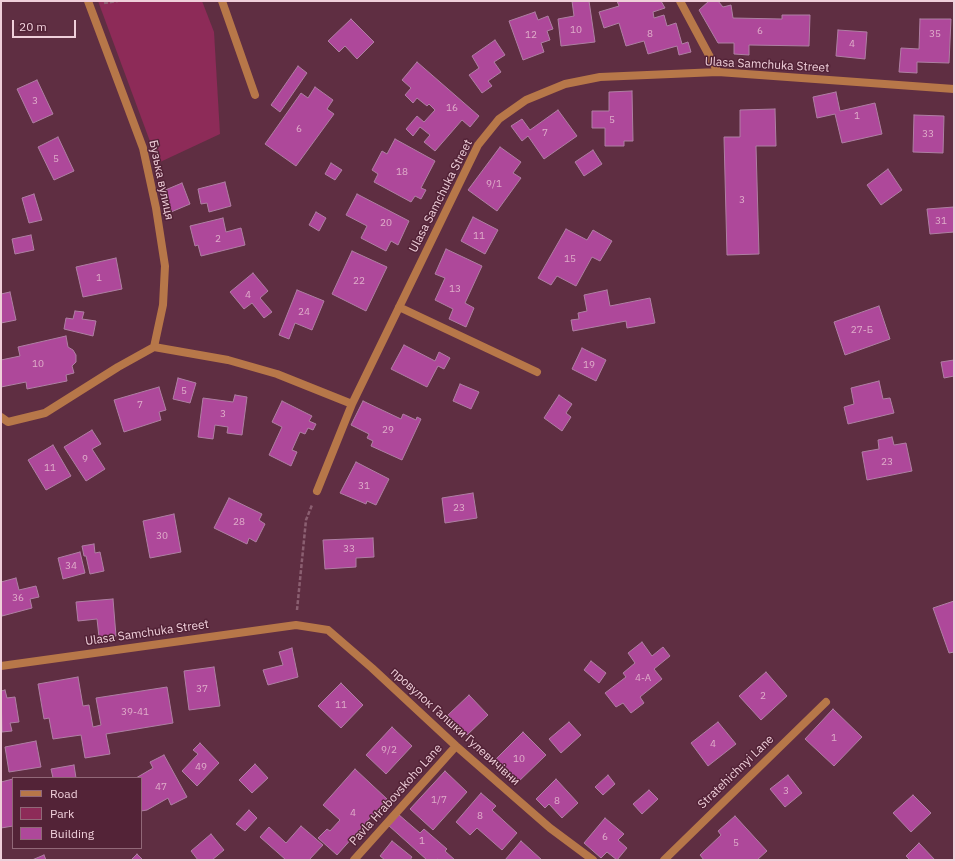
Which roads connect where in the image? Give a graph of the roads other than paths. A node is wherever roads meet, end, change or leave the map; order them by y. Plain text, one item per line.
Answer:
1 (88, 1) edge
2 (222, 1) edge
3 (680, 1) edge
4 (718, 72) junction
5 (954, 89) edge
6 (255, 95) dead end
7 (399, 307) junction
8 (154, 347) junction
9 (537, 372) dead end
10 (352, 404) junction
11 (1, 417) edge
12 (318, 491) road end
13 (296, 625) joint
14 (1, 666) edge
15 (826, 702) dead end
16 (456, 746) junction
17 (354, 860) edge
18 (593, 860) edge
19 (664, 860) edge

1 - 8 street, Бузька вулиця
2 - 6 street
3 - 4 street
4 - 5 street, Ulasa Samchuka Street
4 - 7 street, Ulasa Samchuka Street
7 - 9 street
7 - 10 street, Ulasa Samchuka Street
8 - 10 street
8 - 11 street
10 - 12 street, Ulasa Samchuka Street
13 - 14 street, Ulasa Samchuka Street
13 - 16 street, провулок Галшки Гулевичівни
15 - 19 street, Stratehichnyi Lane
16 - 17 street, Pavla Hrabovskoho Lane
16 - 18 street, провулок Галшки Гулевичівни

